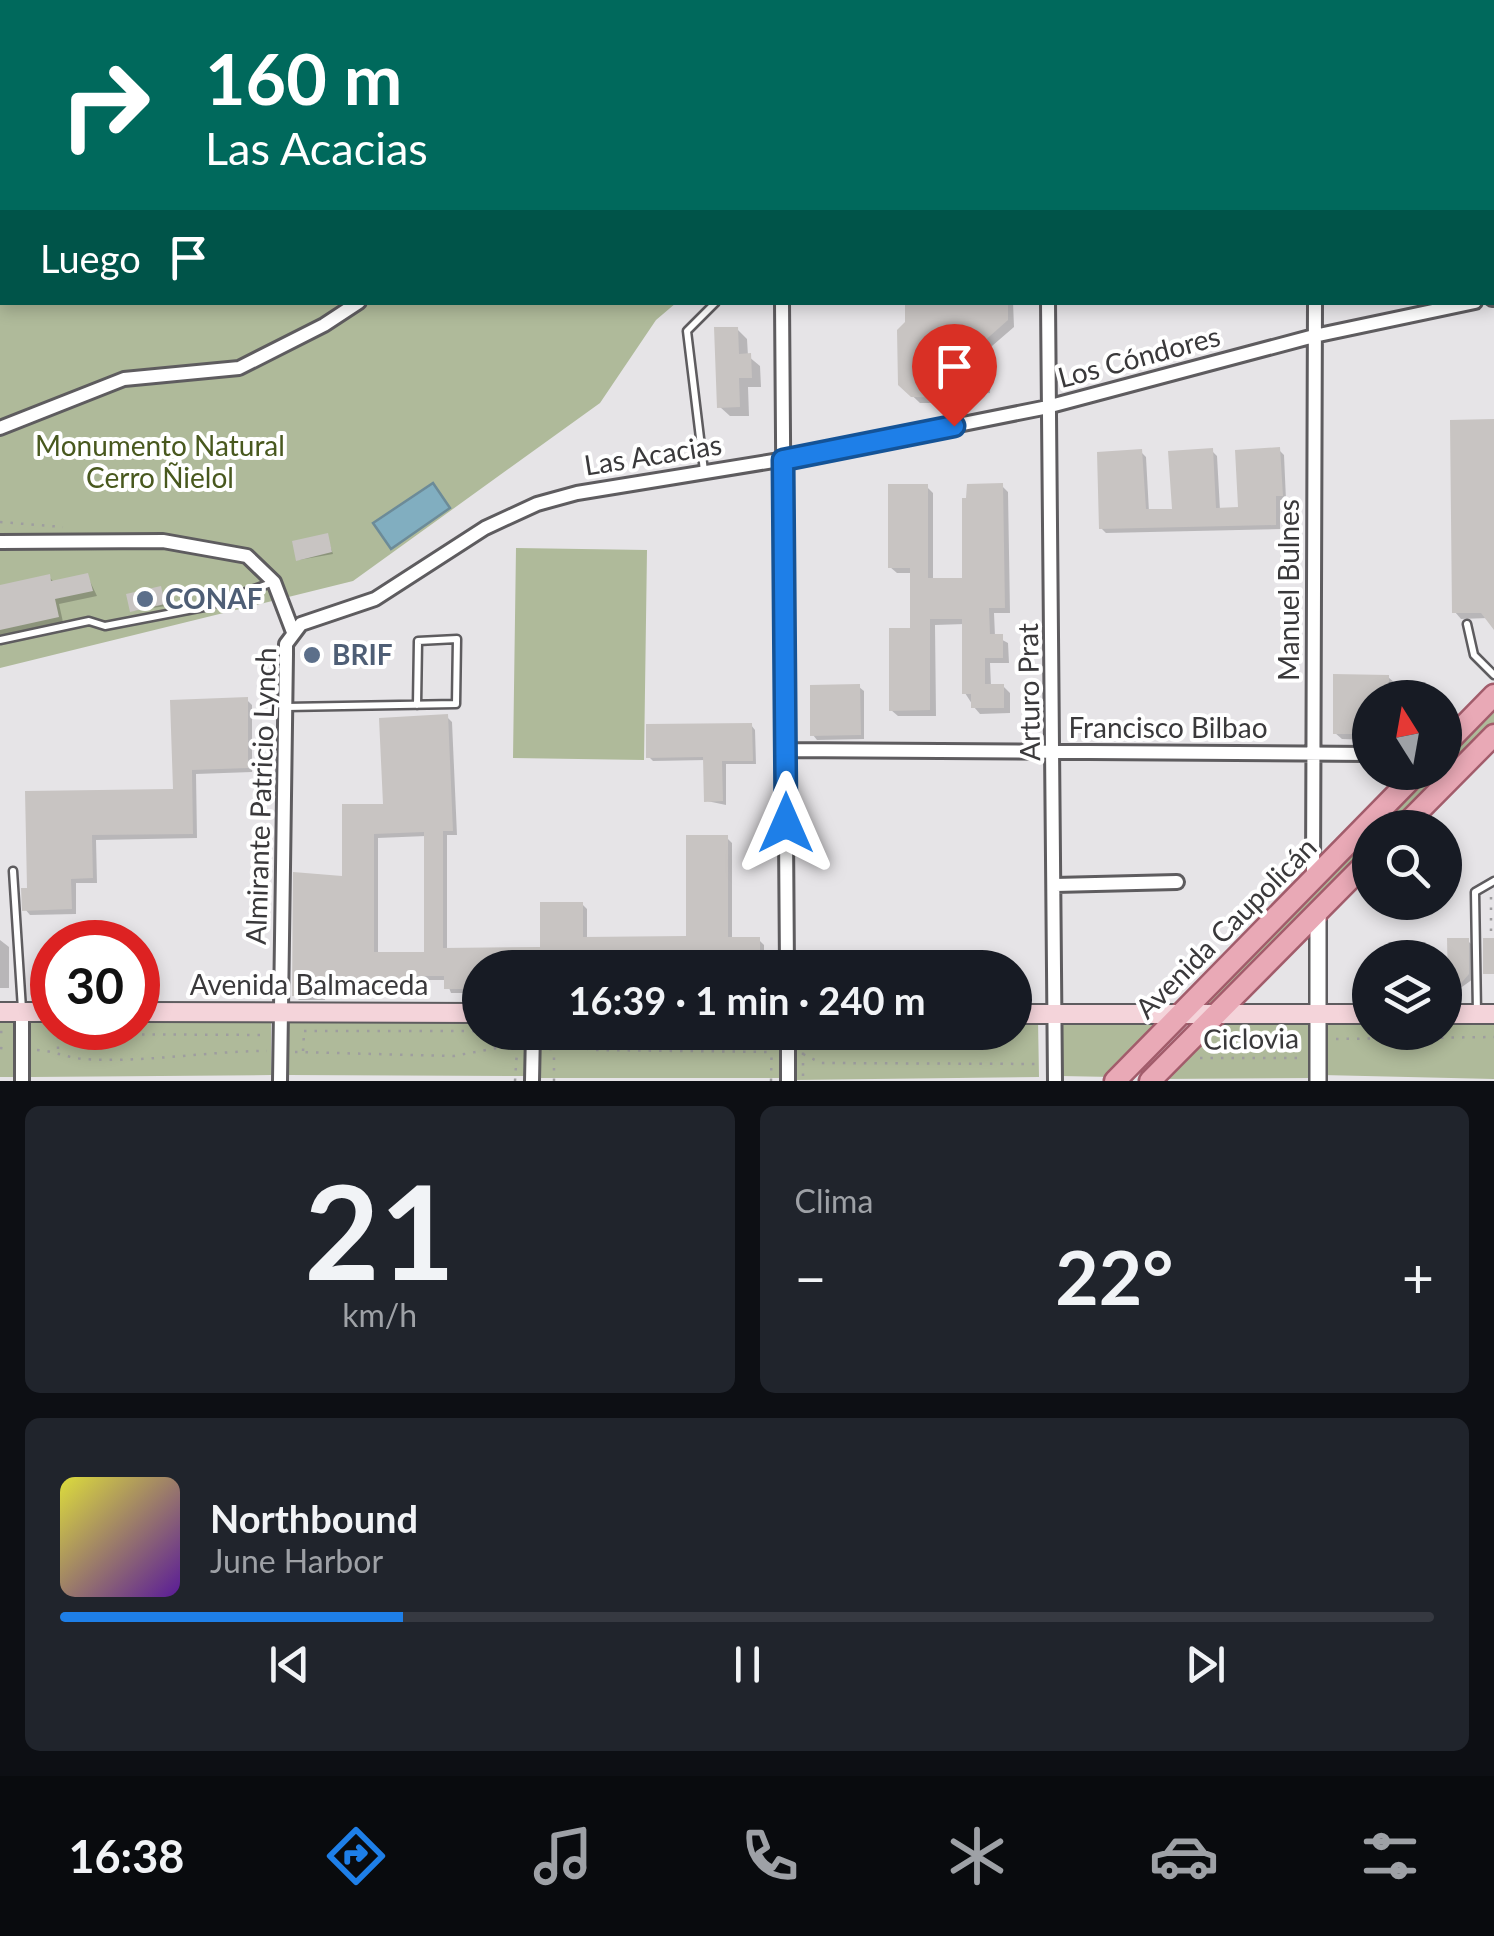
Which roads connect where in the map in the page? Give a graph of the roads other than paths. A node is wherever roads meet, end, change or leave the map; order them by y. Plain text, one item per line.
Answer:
1 (354, 305) edge
2 (713, 305) edge
3 (782, 305) edge
4 (1048, 305) edge
5 (1314, 305) edge
6 (1462, 305) edge
7 (1314, 336) junction
8 (1050, 406) junction
9 (0, 428) edge
10 (783, 460) junction
11 (704, 472) junction
12 (0, 542) edge
13 (274, 582) junction
14 (1467, 624) dead end
15 (293, 632) junction
16 (0, 640) edge
17 (1494, 675) edge
18 (1494, 695) edge
19 (417, 705) junction
20 (285, 707) junction
21 (1462, 728) edge
22 (1494, 736) edge
23 (786, 750) junction
24 (1054, 753) junction
25 (1314, 753) junction
26 (1352, 754) edge
27 (1485, 754) edge
28 (1400, 790) edge
29 (1422, 810) edge
30 (1333, 859) junction
31 (13, 871) dead end
32 (1352, 877) edge
33 (1314, 878) junction
34 (1492, 881) edge
35 (1177, 882) dead end
36 (1055, 884) junction
37 (1318, 911) junction
38 (787, 950) edge
39 (0, 1012) edge
40 (22, 1012) junction
41 (30, 1012) edge
42 (160, 1012) edge
43 (280, 1013) junction
44 (462, 1013) edge
45 (1179, 1013) junction
46 (1218, 1013) junction
47 (1032, 1014) edge
48 (1055, 1014) junction
49 (1318, 1014) junction
50 (1352, 1014) edge
51 (1486, 1014) edge
52 (533, 1050) edge
53 (788, 1050) edge
54 (22, 1081) edge
55 (280, 1081) edge
56 (532, 1081) edge
57 (788, 1081) edge
58 (1055, 1081) edge
59 (1115, 1081) edge
60 (1150, 1081) edge
61 (1318, 1081) edge

1 - 9 street
2 - 11 lane
3 - 10 street
4 - 8 street, Arturo Prat
5 - 7 street, Manuel Bulnes
6 - 7 street, Los Cóndores
7 - 8 street, Los Cóndores
7 - 25 street, Manuel Bulnes
8 - 10 street, Las Acacias
8 - 24 street, Arturo Prat
10 - 11 street, Las Acacias
10 - 23 street
11 - 15 street, Las Acacias
12 - 13 street
13 - 15 street
13 - 16 lane
14 - 17 lane
15 - 20 street, Almirante Patricio Lynch
18 - 21 main road
19 - 19 lane
19 - 20 lane
20 - 43 street, Almirante Patricio Lynch
22 - 27 main road
23 - 24 street, Francisco Bilbao
23 - 38 street
24 - 25 street, Francisco Bilbao
24 - 36 street, Arturo Prat
25 - 26 street, Francisco Bilbao
25 - 33 street, Manuel Bulnes
27 - 29 main road
28 - 30 main road, Avenida Caupolicán
30 - 33 main road, Avenida Caupolicán
30 - 37 main road
31 - 40 lane
32 - 37 main road, Avenida Caupolicán
33 - 45 main road, Avenida Caupolicán
34 - 51 lane
35 - 36 street
36 - 48 street, Arturo Prat
37 - 46 main road, Avenida Caupolicán
37 - 49 street
39 - 40 main road
40 - 41 main road
40 - 54 street
42 - 43 main road, Avenida Balmaceda
43 - 44 main road, Avenida Balmaceda
43 - 55 street, Almirante Patricio Lynch
45 - 46 main road
45 - 48 main road
45 - 59 main road, Avenida Caupolicán
46 - 49 main road
46 - 60 main road, Avenida Caupolicán
47 - 48 main road
48 - 58 street, Arturo Prat
49 - 50 main road
49 - 61 street
52 - 56 street
53 - 57 street

